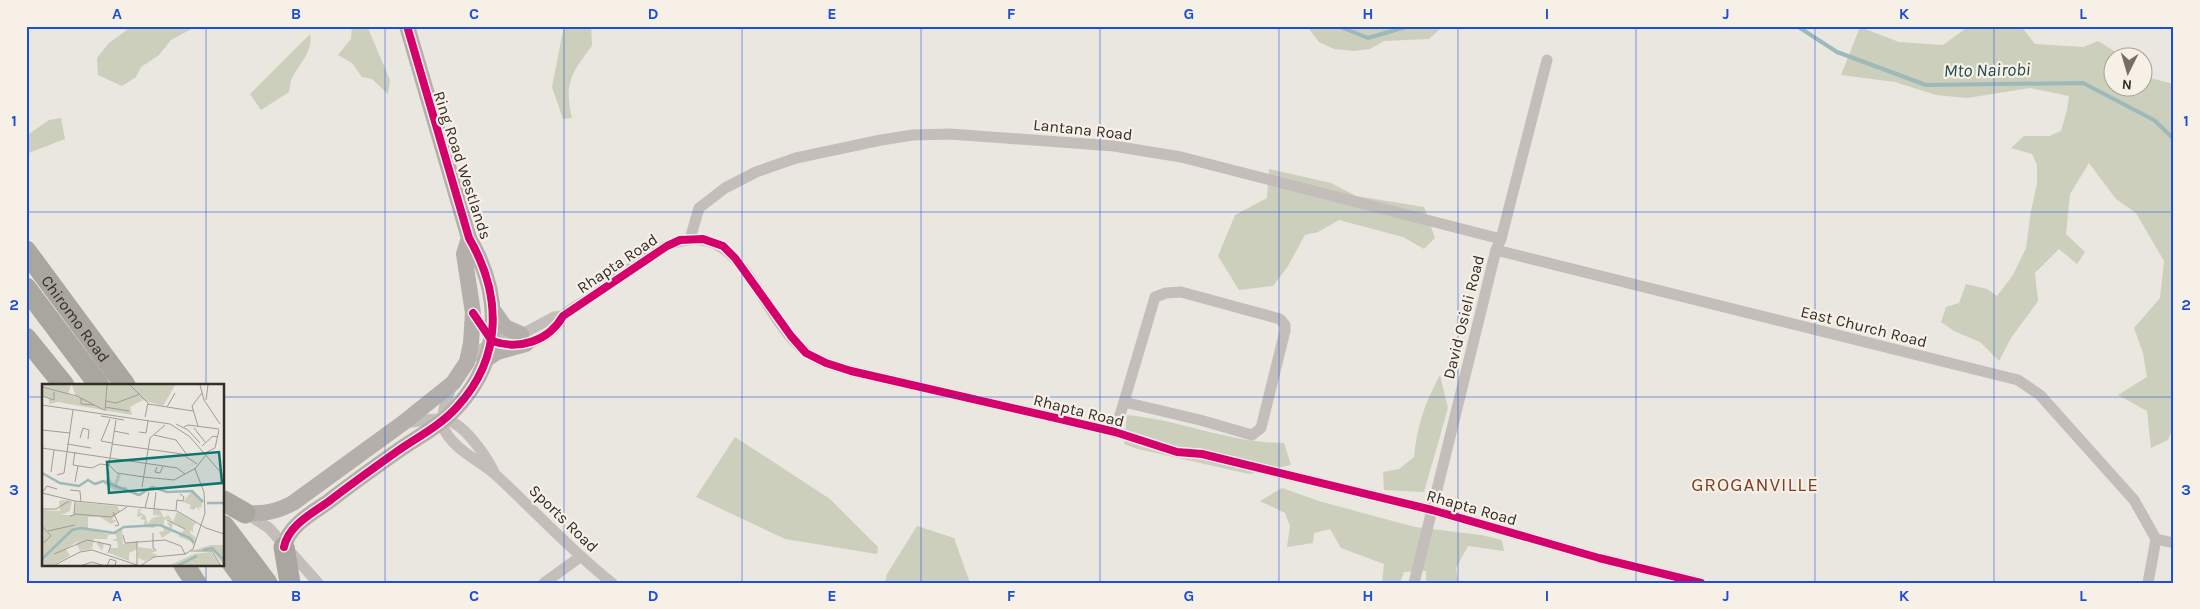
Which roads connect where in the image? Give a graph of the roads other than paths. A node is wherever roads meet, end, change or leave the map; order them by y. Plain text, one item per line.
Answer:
1 (407, 26) edge
2 (1548, 60) dead end
3 (469, 238) junction
4 (690, 239) junction
5 (1498, 244) junction
6 (26, 251) edge
7 (26, 266) edge
8 (26, 288) edge
9 (26, 296) edge
10 (494, 310) junction
11 (474, 313) junction
12 (524, 339) junction
13 (28, 341) edge
14 (492, 341) junction
15 (485, 360) junction
16 (467, 362) junction
17 (453, 383) junction
18 (63, 384) edge
19 (92, 384) edge
20 (98, 384) edge
21 (115, 384) edge
22 (124, 384) edge
23 (1124, 402) junction
24 (443, 419) junction
25 (403, 423) junction
26 (1115, 432) junction
27 (225, 502) edge
28 (1432, 510) junction
29 (245, 513) junction
30 (225, 527) edge
31 (2156, 539) junction
32 (2174, 543) edge
33 (284, 547) junction
34 (225, 553) edge
35 (580, 557) junction
36 (247, 583) edge
37 (267, 583) edge
38 (290, 583) edge
39 (318, 583) edge
40 (544, 583) edge
41 (612, 583) edge
42 (1414, 583) edge
43 (1702, 583) edge
44 (2148, 583) edge

1 - 3 main road, Ring Road Westlands
2 - 5 street, David Osieli Road
3 - 10 main road, Ring Road Westlands
3 - 11 main road, Ring Road Westlands
4 - 5 street, Lantana Road
4 - 12 street, Rhapta Road
4 - 26 street, Rhapta Road
5 - 28 street, David Osieli Road
5 - 31 street, East Church Road
6 - 22 highway, Chiromo Road
7 - 21 highway
8 - 20 highway
9 - 19 highway, Chiromo Road
10 - 12 main road
10 - 14 main road, Ring Road Westlands
11 - 14 street, Ring Road Westlands
11 - 16 main road, Ring Road Westlands
12 - 14 street, Ring Road Westlands
12 - 15 main road
13 - 18 highway
14 - 15 main road, Ring Road Westlands
14 - 16 street, Ring Road Westlands
15 - 24 main road, Ring Road Westlands
16 - 17 main road, Ring Road Westlands
17 - 24 street
17 - 25 main road, Ring Road Westlands
23 - 23 street
23 - 26 street
24 - 25 street
24 - 33 main road, Ring Road Westlands
24 - 35 street, Sports Road
25 - 29 main road, Ring Road Westlands
26 - 28 street, Rhapta Road
27 - 29 highway
28 - 42 street, David Osieli Road
28 - 43 street, Rhapta Road
29 - 33 street
30 - 37 highway
31 - 32 street
31 - 44 street
33 - 38 highway
33 - 39 street
34 - 36 highway
35 - 40 street
35 - 41 street, Sports Road

